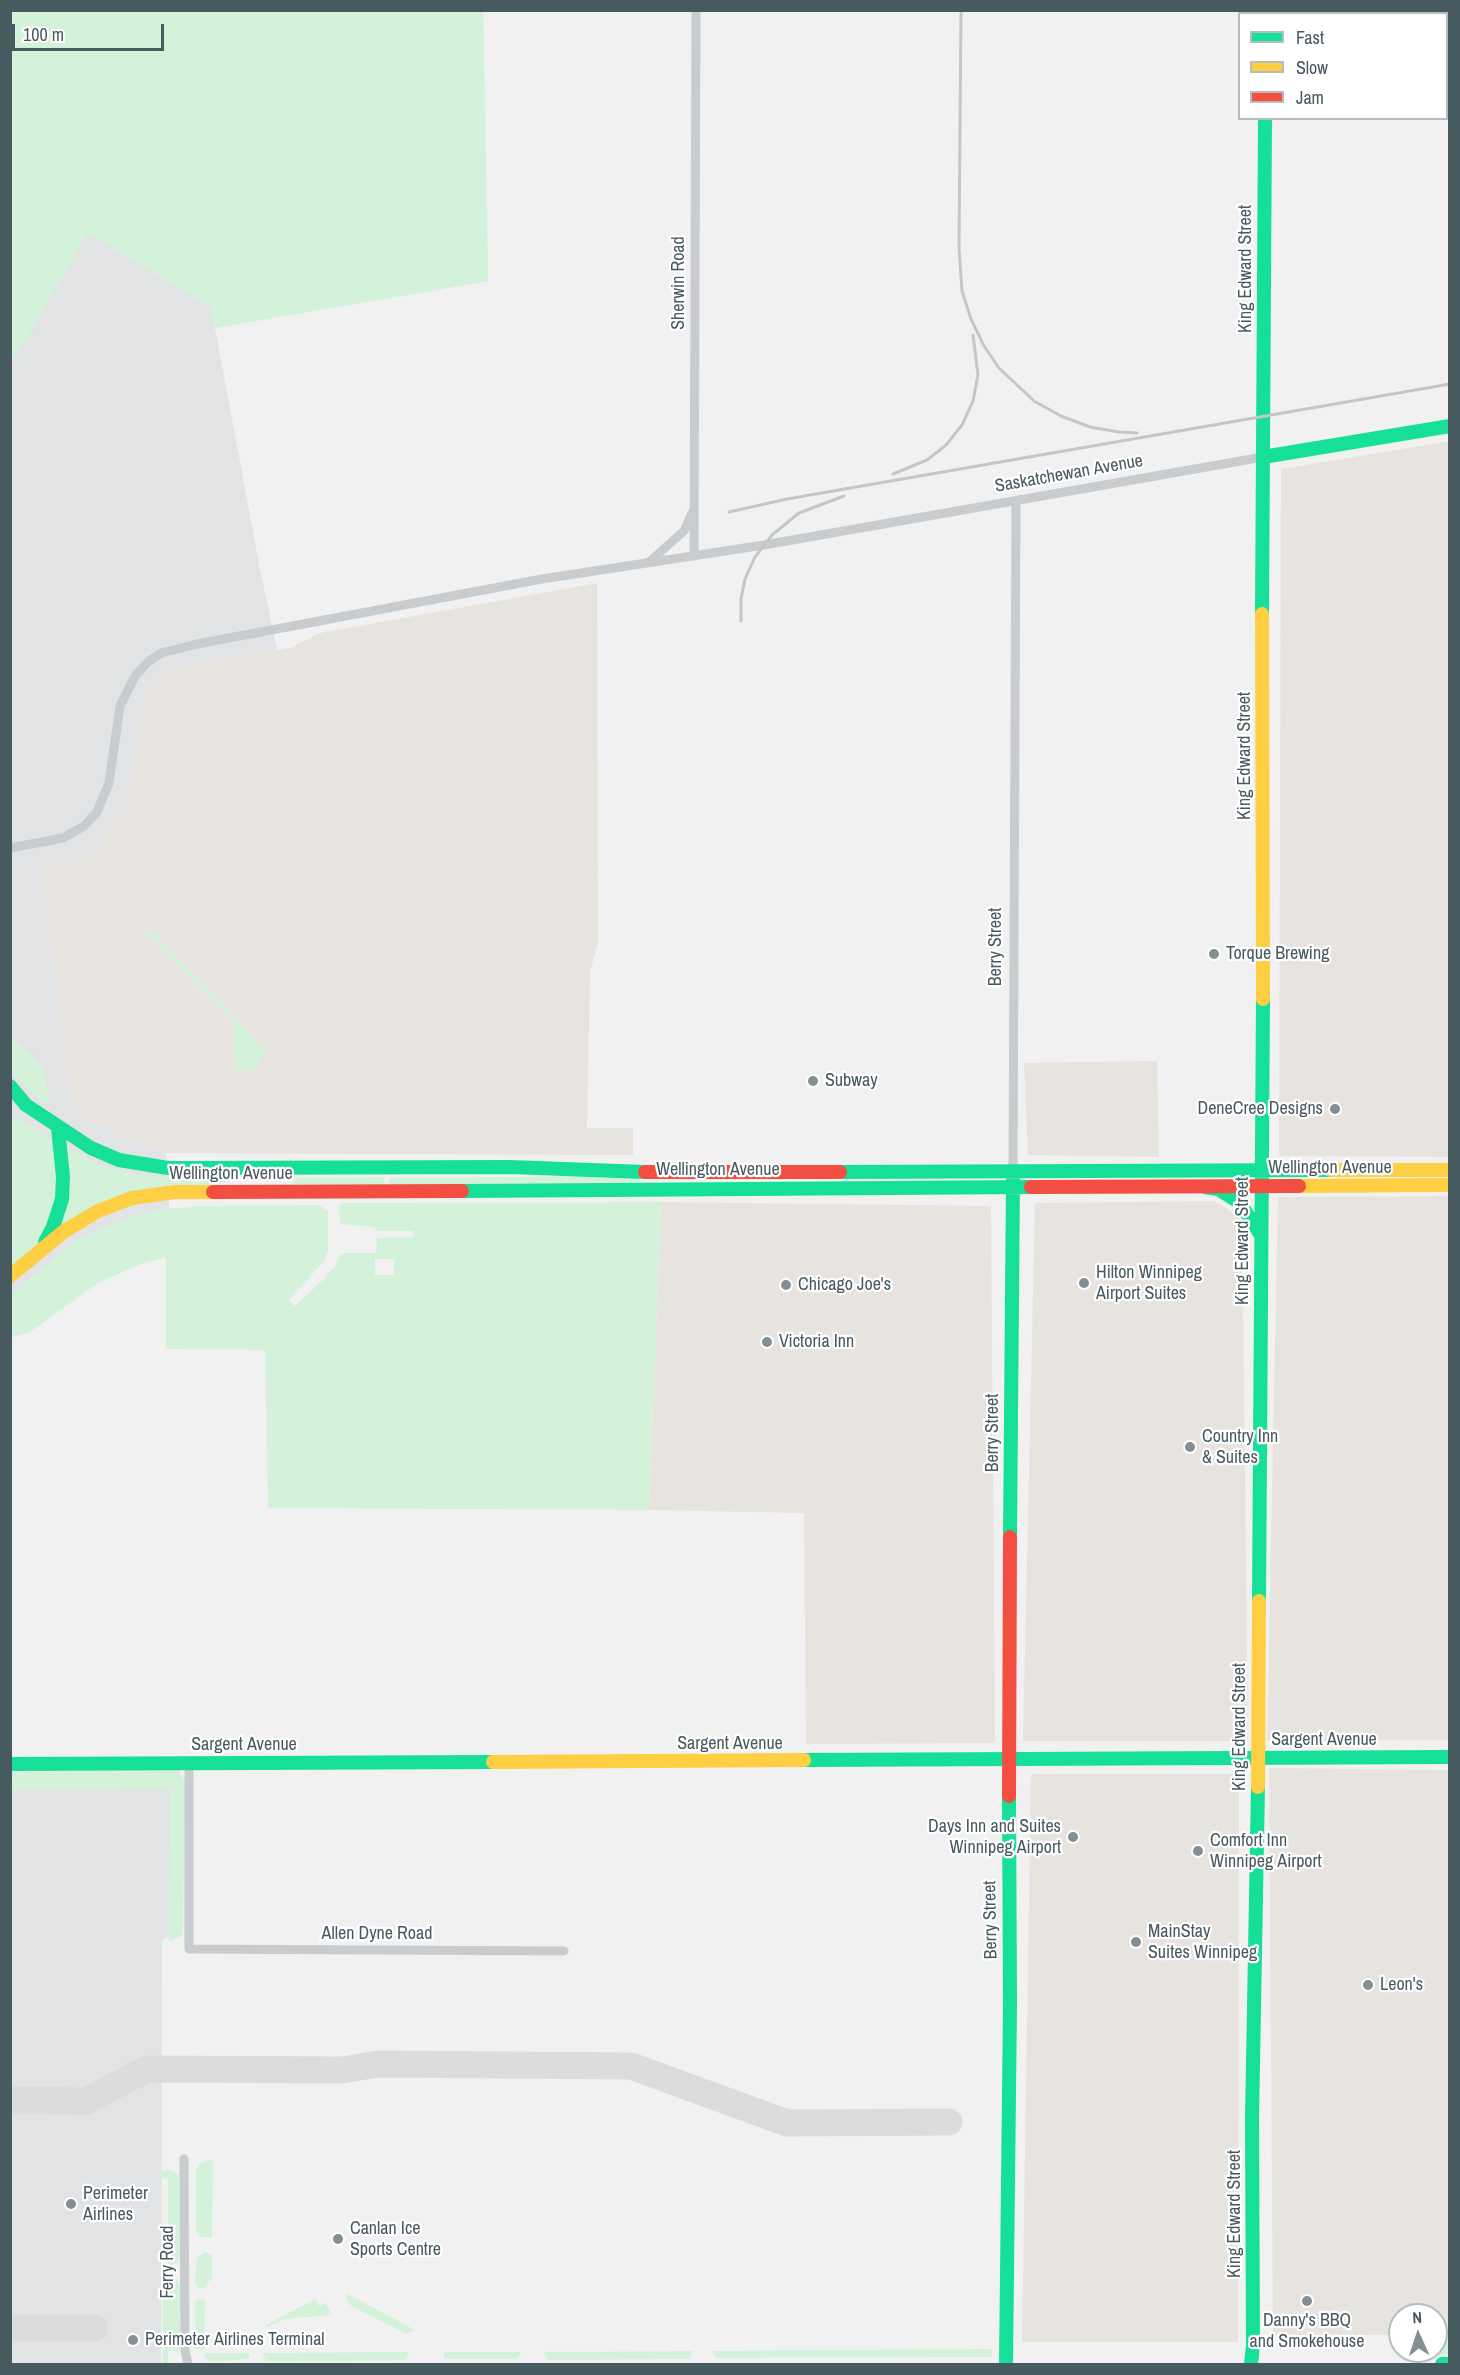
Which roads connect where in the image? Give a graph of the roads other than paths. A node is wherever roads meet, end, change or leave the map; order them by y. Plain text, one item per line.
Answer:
1 (696, 10) edge
2 (1265, 120) edge
3 (1449, 426) edge
4 (1263, 457) junction
5 (1016, 502) junction
6 (694, 505) junction
7 (694, 556) junction
8 (649, 562) junction
9 (10, 848) edge
10 (10, 1086) edge
11 (10, 1097) edge
12 (26, 1105) junction
13 (58, 1128) junction
14 (1013, 1170) junction
15 (1261, 1170) junction
16 (1449, 1170) edge
17 (858, 1171) junction
18 (1365, 1171) junction
19 (676, 1172) junction
20 (1449, 1185) edge
21 (1013, 1186) junction
22 (1262, 1186) junction
23 (1365, 1186) junction
24 (859, 1187) junction
25 (1204, 1187) junction
26 (676, 1188) junction
27 (1261, 1235) junction
28 (39, 1252) junction
29 (10, 1276) edge
30 (1449, 1757) edge
31 (1258, 1759) junction
32 (1009, 1760) junction
33 (10, 1764) edge
34 (189, 1764) junction
35 (564, 1951) dead end
36 (184, 2159) dead end
37 (188, 2364) edge
38 (1006, 2364) edge
39 (1251, 2364) edge
40 (1442, 2364) edge
41 (1449, 2364) edge

1 - 6 street, Sherwin Road
2 - 4 main road, King Edward Street
3 - 4 main road, Saskatchewan Avenue
4 - 5 street, Saskatchewan Avenue
4 - 15 main road, King Edward Street
5 - 7 street, Saskatchewan Avenue
5 - 14 street, Berry Street
6 - 7 street, Sherwin Road
6 - 8 street
7 - 8 street, Saskatchewan Avenue
8 - 9 street, Saskatchewan Avenue
10 - 12 main road, Wellington Avenue
11 - 12 street, Wellington Avenue
12 - 13 main road, Wellington Avenue
13 - 19 main road, Wellington Avenue
13 - 28 main road
14 - 15 main road, Wellington Avenue
14 - 17 main road, Wellington Avenue
14 - 21 main road, Berry Street
15 - 18 main road, Wellington Avenue
15 - 22 main road, King Edward Street
16 - 18 main road, Wellington Avenue
17 - 19 main road, Wellington Avenue
17 - 24 main road
18 - 23 main road
19 - 26 main road
20 - 23 main road, Wellington Avenue
21 - 24 main road, Wellington Avenue
21 - 25 main road, Wellington Avenue
21 - 32 main road, Berry Street
22 - 23 main road, Wellington Avenue
22 - 25 main road, Wellington Avenue
22 - 27 main road, King Edward Street
24 - 26 main road, Wellington Avenue
25 - 27 main road
26 - 28 main road, Wellington Avenue
27 - 31 main road, King Edward Street
28 - 29 main road, Wellington Avenue
30 - 31 main road, Sargent Avenue
31 - 32 main road, Sargent Avenue
31 - 39 main road, King Edward Street
32 - 34 main road, Sargent Avenue
32 - 38 main road, Berry Street
33 - 34 main road, Sargent Avenue
34 - 35 street, Allen Dyne Road
36 - 37 street, Ferry Road
40 - 41 main road

